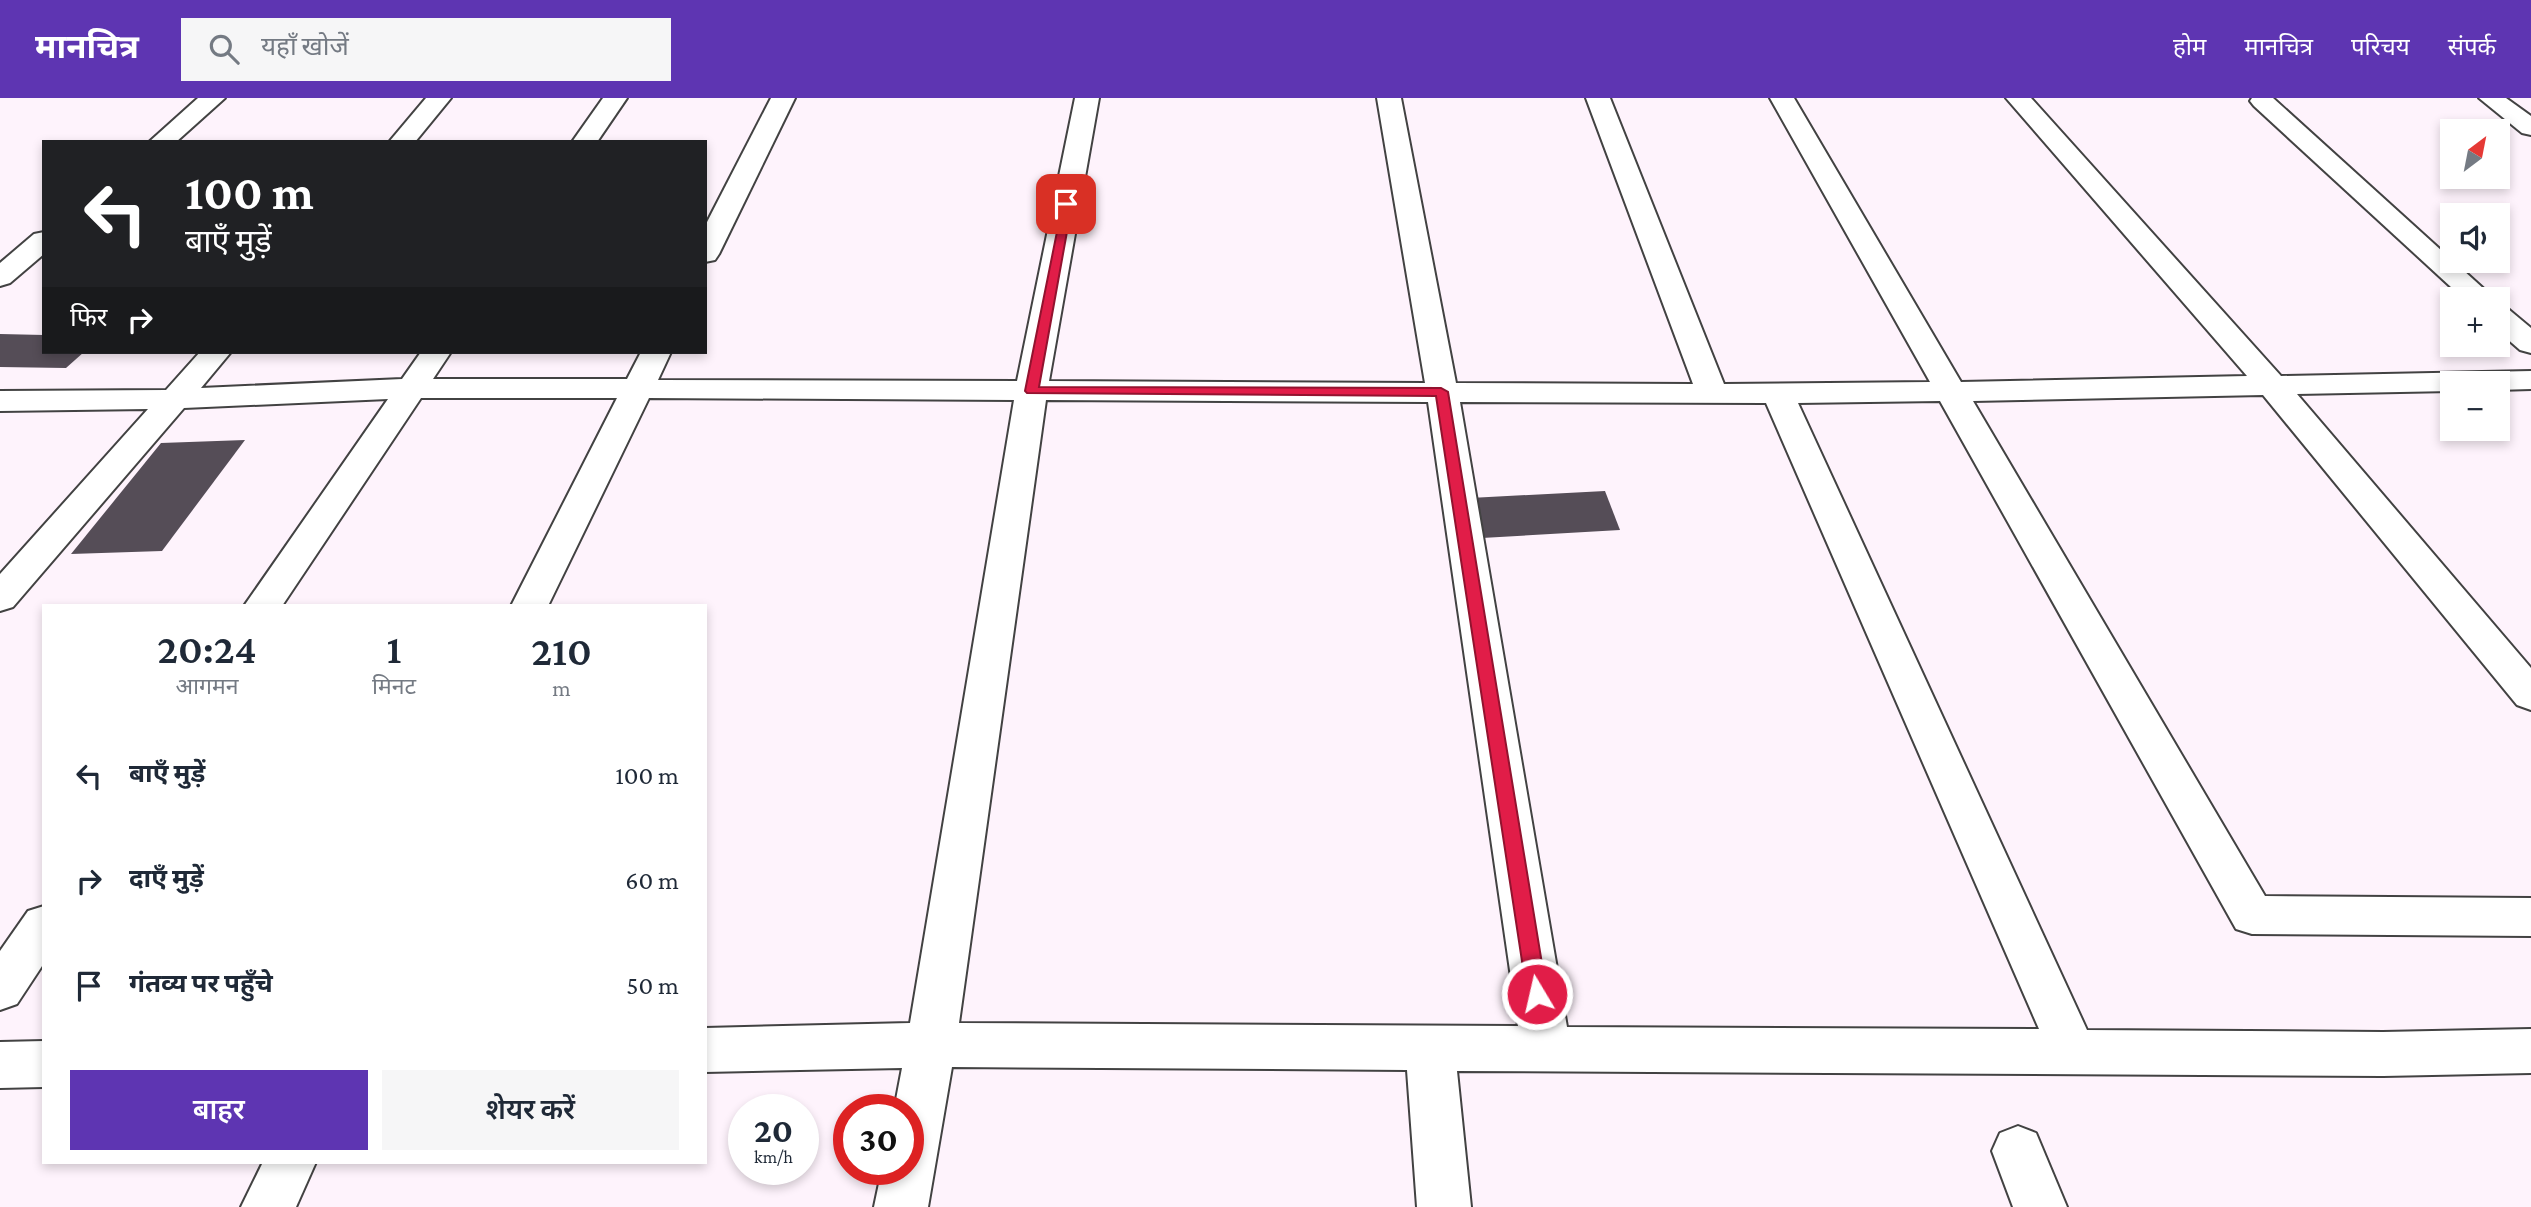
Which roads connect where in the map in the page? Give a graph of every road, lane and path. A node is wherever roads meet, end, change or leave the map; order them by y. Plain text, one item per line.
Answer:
1 (213, 98) edge
2 (439, 98) edge
3 (615, 98) edge
4 (783, 98) edge
5 (1087, 98) edge
6 (1389, 98) edge
7 (1598, 98) edge
8 (1782, 98) edge
9 (2018, 98) edge
10 (2491, 98) edge
11 (2262, 101) dead end
12 (2531, 128) edge
13 (163, 140) edge
14 (403, 140) edge
15 (585, 140) edge
16 (42, 242) edge
17 (707, 250) edge
18 (0, 277) edge
19 (2468, 287) edge
20 (2510, 325) edge
21 (2531, 344) edge
22 (214, 354) edge
23 (435, 354) edge
24 (655, 354) edge
25 (2531, 380) edge
26 (2272, 385) junction
27 (410, 388) junction
28 (637, 389) junction
29 (1031, 391) junction
30 (1949, 391) junction
31 (1441, 392) junction
32 (1713, 393) junction
33 (1777, 393) junction
34 (175, 399) junction
35 (0, 401) edge
36 (0, 598) edge
37 (263, 604) edge
38 (530, 604) edge
39 (2531, 695) edge
40 (2531, 917) edge
41 (42, 928) edge
42 (0, 989) edge
43 (931, 1045) junction
44 (1430, 1048) junction
45 (1546, 1049) junction
46 (707, 1050) edge
47 (2531, 1051) edge
48 (2073, 1052) junction
49 (42, 1064) edge
50 (0, 1065) edge
51 (2018, 1151) dead end
52 (289, 1164) edge
53 (268, 1207) edge
54 (901, 1207) edge
55 (1444, 1207) edge
56 (2040, 1207) edge

1 - 13 street
2 - 14 street
3 - 15 street
4 - 17 street
5 - 29 street
6 - 31 street
7 - 32 street
8 - 30 street
9 - 26 street
10 - 12 street
11 - 19 street
16 - 18 street
20 - 21 street
22 - 34 street
23 - 27 street
24 - 28 street
25 - 26 street
26 - 30 street
26 - 39 street
27 - 28 street
27 - 34 street
27 - 37 street
28 - 29 street
28 - 38 street
29 - 31 street
29 - 43 street
30 - 33 street
30 - 40 street
31 - 32 street
31 - 45 street
32 - 33 street
33 - 48 street
34 - 35 street
34 - 36 street
41 - 42 street
43 - 44 street
43 - 46 street
43 - 54 street
44 - 45 street
44 - 55 street
45 - 48 street
47 - 48 street
49 - 50 street
51 - 56 street
52 - 53 street

